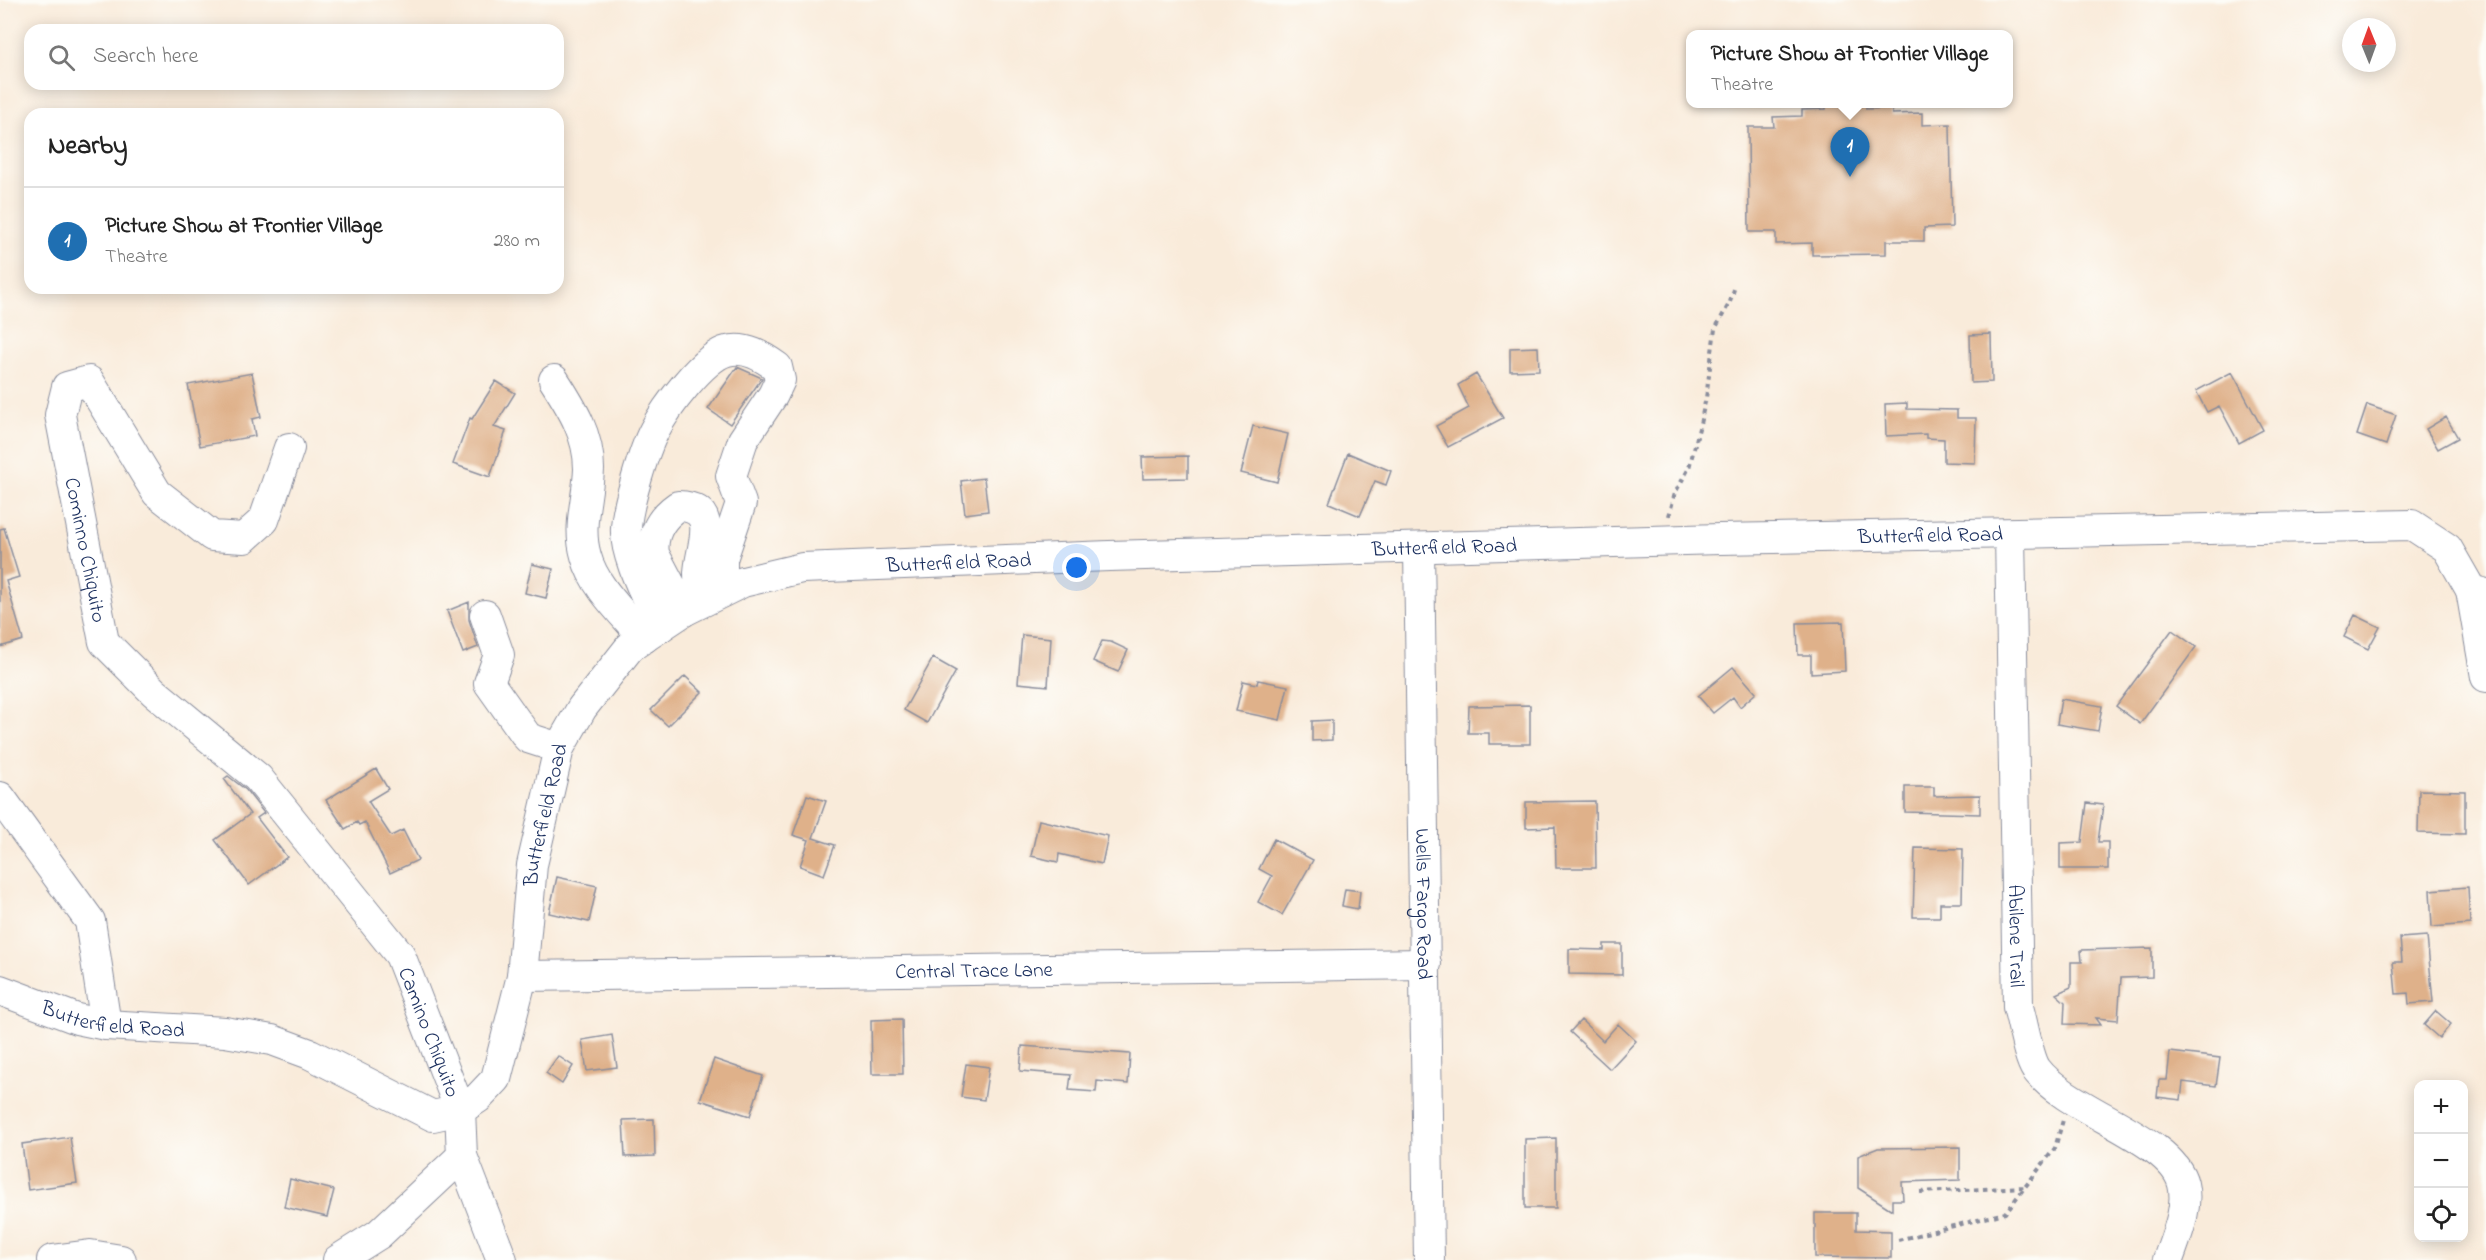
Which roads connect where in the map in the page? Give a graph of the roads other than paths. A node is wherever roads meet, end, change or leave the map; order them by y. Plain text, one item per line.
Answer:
1 (554, 380) dead end
2 (289, 448) dead end
3 (2010, 534) junction
4 (1419, 548) junction
5 (2479, 592) edge
6 (682, 614) junction
7 (485, 615) dead end
8 (2486, 677) edge
9 (560, 748) junction
10 (0, 797) edge
11 (400, 955) joint
12 (1426, 964) junction
13 (522, 976) junction
14 (0, 990) edge
15 (106, 1025) junction
16 (460, 1110) junction
17 (462, 1156) junction
18 (52, 1260) edge
19 (121, 1260) edge
20 (338, 1260) edge
21 (502, 1260) edge
22 (1430, 1260) edge
23 (2168, 1260) edge

1 - 6 street
2 - 11 street, Cominno Chiquito
3 - 4 street, Butterfield Road
3 - 5 street, Butterfield Road
3 - 23 street, Abilene Trail
4 - 6 street, Butterfield Road
4 - 12 street, Wells Fargo Road
5 - 8 street, Butterfield Road
6 - 6 street
6 - 9 street, Butterfield Road
7 - 9 street
9 - 13 street, Butterfield Road
10 - 15 street
11 - 16 street, Camino Chiquito
12 - 13 street, Central Trace Lane
12 - 22 street, Wells Fargo Road
13 - 16 street, Butterfield Road
14 - 15 street, Butterfield Road
15 - 16 street, Butterfield Road
16 - 17 street
17 - 20 street
17 - 21 street
18 - 19 street

